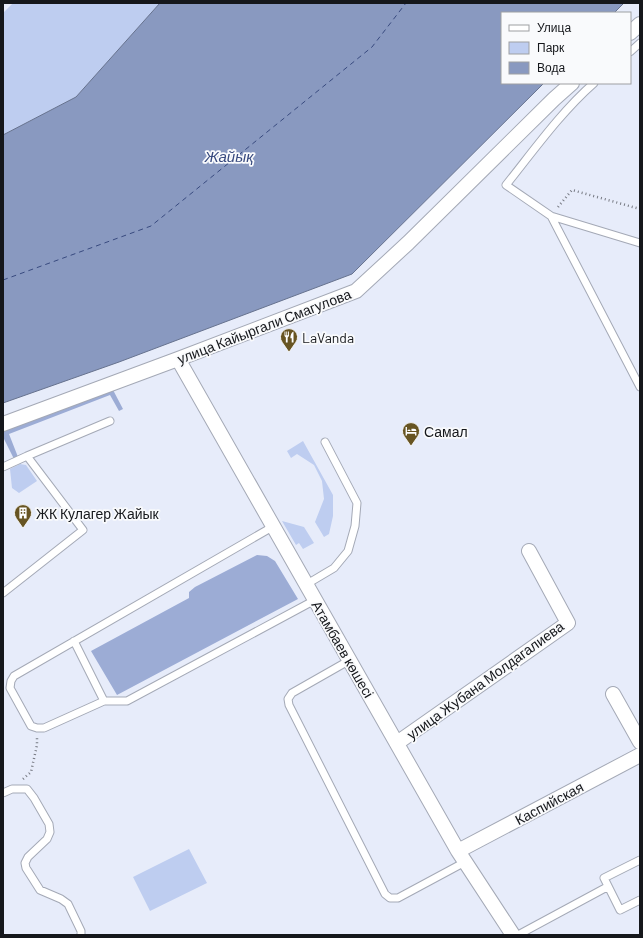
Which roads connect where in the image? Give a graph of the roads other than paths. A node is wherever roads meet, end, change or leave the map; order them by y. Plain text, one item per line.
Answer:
1 (640, 24) edge
2 (631, 31) edge
3 (640, 44) edge
4 (631, 51) edge
5 (571, 84) edge
6 (593, 84) edge
7 (551, 216) junction
8 (640, 243) edge
9 (178, 359) junction
10 (640, 388) edge
11 (110, 421) dead end
12 (3, 424) edge
13 (325, 442) dead end
14 (27, 456) junction
15 (3, 467) edge
16 (274, 526) junction
17 (529, 551) dead end
18 (307, 584) junction
19 (3, 593) edge
20 (315, 600) junction
21 (74, 641) junction
22 (350, 660) junction
23 (613, 694) dead end
24 (104, 701) junction
25 (640, 742) edge
26 (397, 743) junction
27 (640, 755) edge
28 (3, 793) edge
29 (462, 856) junction
30 (640, 860) edge
31 (607, 887) junction
32 (640, 900) edge
33 (81, 935) edge
34 (513, 935) edge
35 (518, 935) edge

1 - 2 street
3 - 4 lane
5 - 9 street, улица Кайыргали Смагулова
6 - 7 lane
7 - 8 lane
7 - 10 lane
9 - 12 street, улица Кайыргали Смагулова
9 - 16 street, Атамбаев көшесі
11 - 14 lane
13 - 18 lane
14 - 15 lane
14 - 19 lane
16 - 18 street, Атамбаев көшесі
16 - 21 lane
17 - 26 street, улица Жубана Молдагалиева
18 - 20 street, Атамбаев көшесі
20 - 22 street, Атамбаев көшесі
20 - 24 lane
21 - 24 lane
21 - 24 lane
22 - 26 street, Атамбаев көшесі
22 - 29 lane
23 - 25 street
26 - 29 street, Атамбаев көшесі
27 - 29 street, Каспийская
28 - 33 lane
29 - 34 street, Атамбаев көшесі
30 - 31 lane
31 - 32 lane
31 - 35 lane

